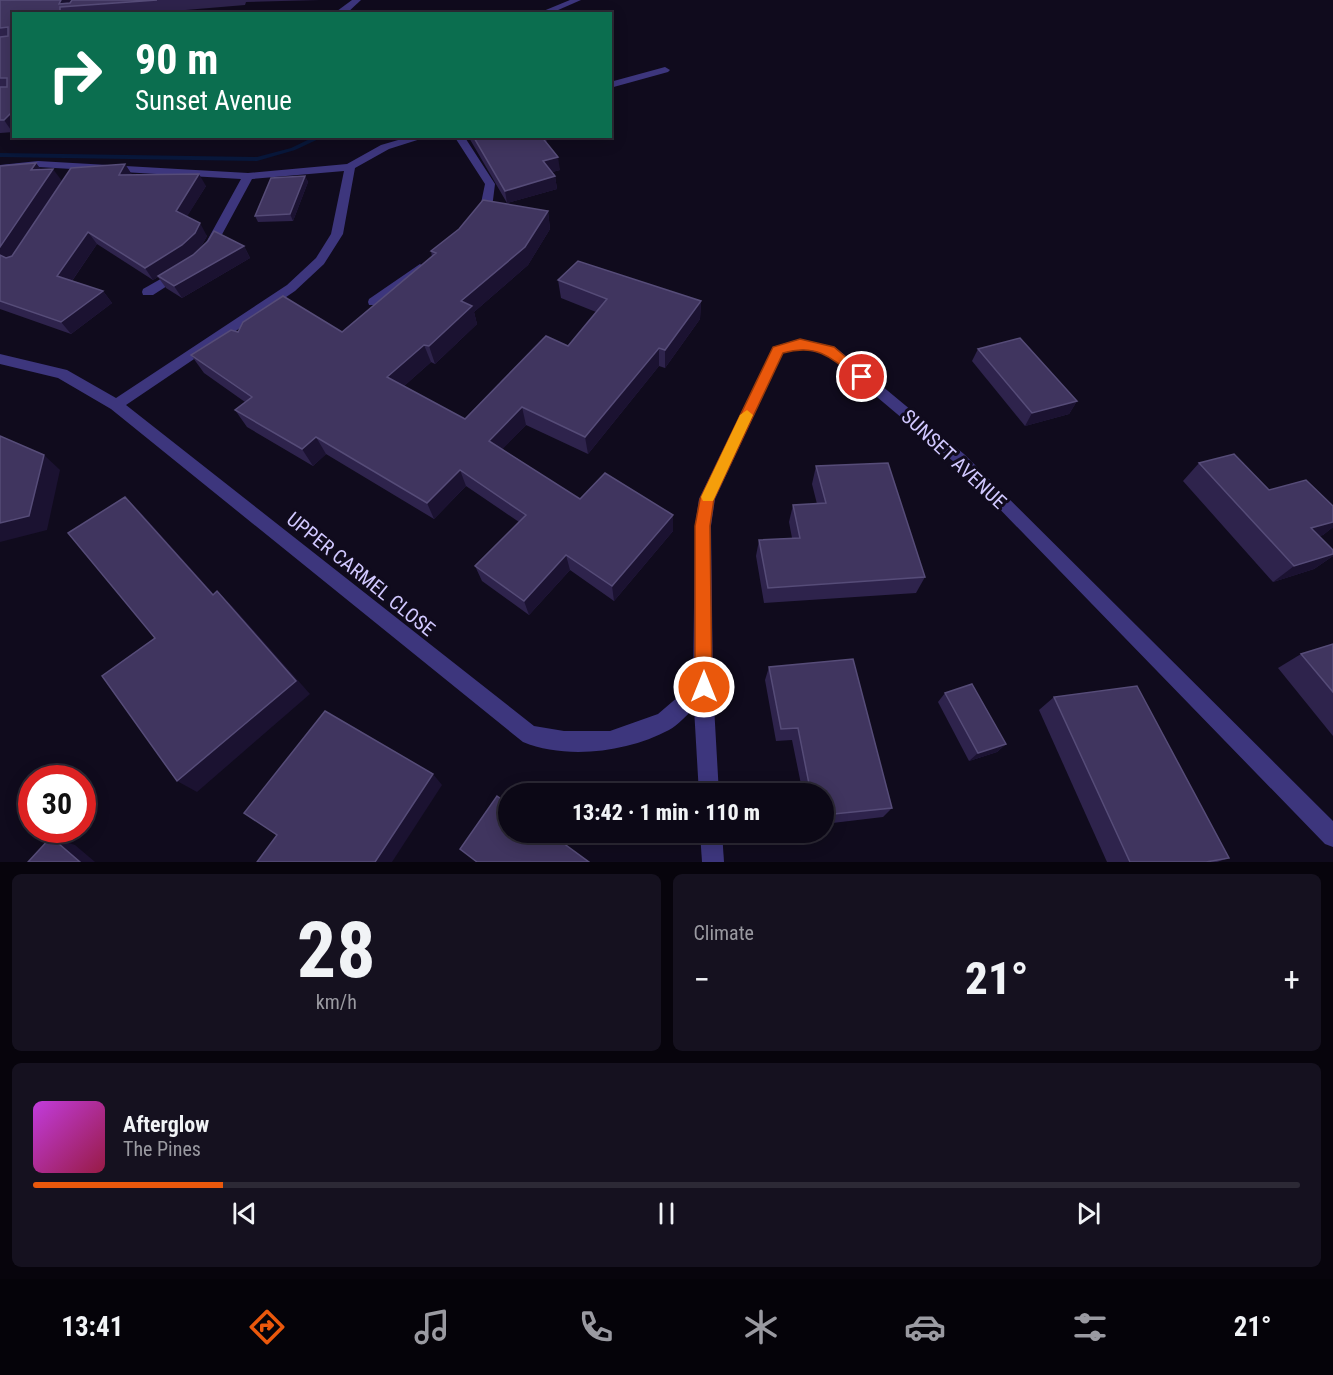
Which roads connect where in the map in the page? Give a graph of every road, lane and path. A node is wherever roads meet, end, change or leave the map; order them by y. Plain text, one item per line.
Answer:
1 (357, 0) edge
2 (577, 0) edge
3 (344, 12) edge
4 (545, 12) edge
5 (665, 70) dead end
6 (612, 84) edge
7 (417, 138) edge
8 (460, 138) edge
9 (0, 168) edge
10 (350, 168) junction
11 (248, 176) junction
12 (473, 226) edge
13 (430, 261) edge
14 (147, 292) dead end
15 (374, 302) edge
16 (0, 358) edge
17 (116, 405) junction
18 (704, 687) junction
19 (708, 783) edge
20 (1333, 836) edge
21 (712, 843) edge
22 (713, 862) edge

1 - 3 street
2 - 4 street
5 - 6 street
7 - 10 street
8 - 12 street
9 - 11 street
10 - 11 street
10 - 17 street
11 - 14 street
13 - 15 street
16 - 17 street, UPPER CARMEL CLOSE
17 - 18 street, UPPER CARMEL CLOSE
18 - 19 street, SUNSET AVENUE
18 - 20 street, SUNSET AVENUE
21 - 22 street

